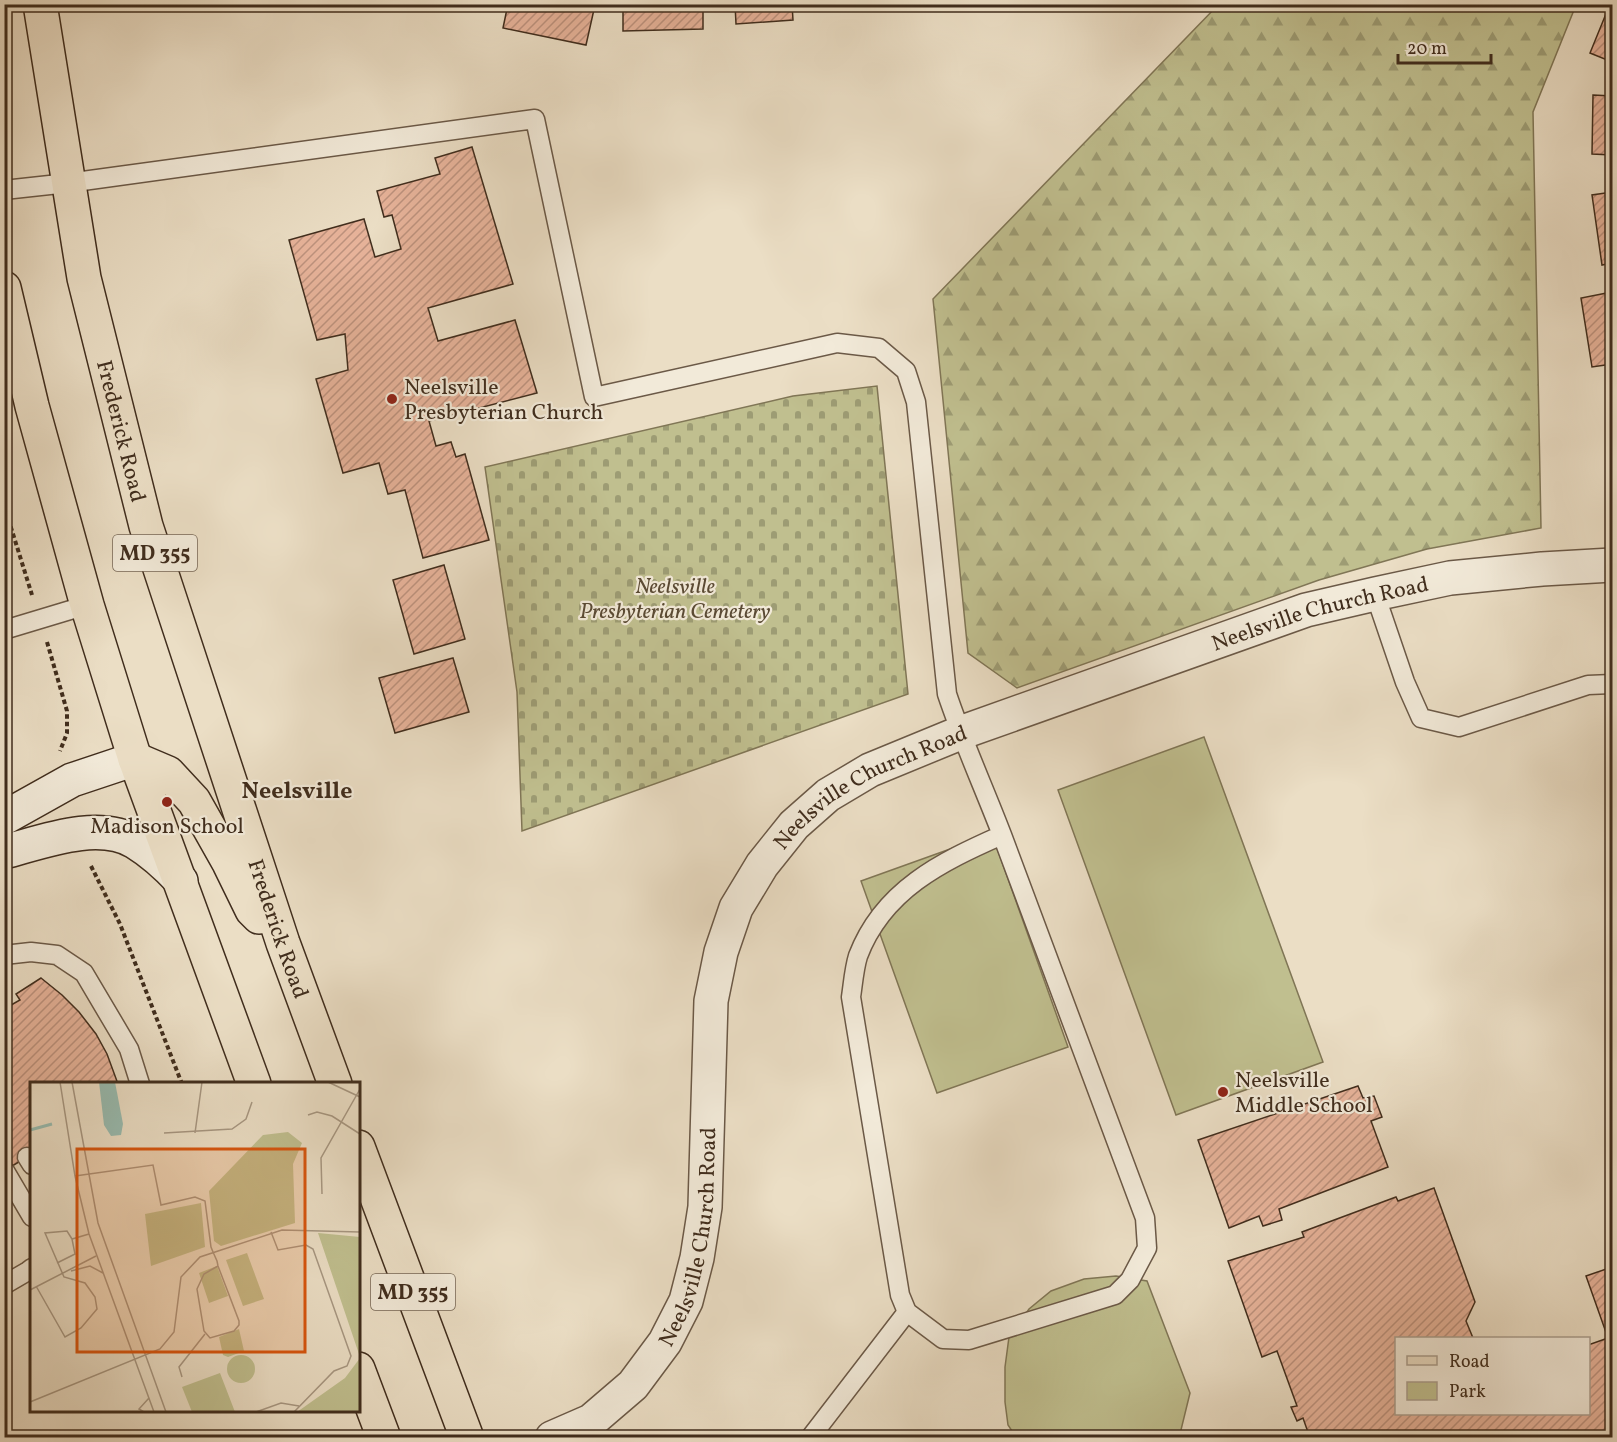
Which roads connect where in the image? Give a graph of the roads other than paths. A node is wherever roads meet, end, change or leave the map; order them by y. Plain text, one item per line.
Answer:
1 (40, 4) edge
2 (68, 183) junction
3 (4, 190) edge
4 (4, 288) edge
5 (1612, 565) edge
6 (1375, 594) junction
7 (87, 605) junction
8 (4, 630) edge
9 (1612, 684) edge
10 (960, 733) junction
11 (135, 759) junction
12 (4, 818) edge
13 (1002, 835) junction
14 (4, 852) edge
15 (181, 881) junction
16 (282, 943) junction
17 (4, 955) edge
18 (140, 1082) edge
19 (255, 1082) edge
20 (335, 1082) edge
21 (360, 1152) edge
22 (5, 1171) edge
23 (30, 1214) edge
24 (30, 1269) edge
25 (4, 1285) edge
26 (907, 1312) junction
27 (360, 1374) edge
28 (384, 1437) edge
29 (467, 1437) edge
30 (552, 1437) edge
31 (810, 1437) edge

1 - 2 main road, Frederick Road / MD 355
2 - 3 lane
2 - 10 lane
2 - 16 main road, Frederick Road / MD 355
4 - 7 main road
5 - 6 street, Neelsville Church Road
6 - 9 lane
6 - 10 street, Neelsville Church Road
7 - 8 lane
7 - 11 main road
10 - 13 lane
10 - 30 street, Neelsville Church Road
11 - 12 street
11 - 15 main road
11 - 16 main road
13 - 26 lane
13 - 26 lane
14 - 15 street
15 - 19 main road
16 - 20 main road, Frederick Road / MD 355
17 - 18 lane
21 - 29 main road, MD 355
22 - 23 lane
24 - 25 lane
26 - 31 lane
27 - 28 main road

